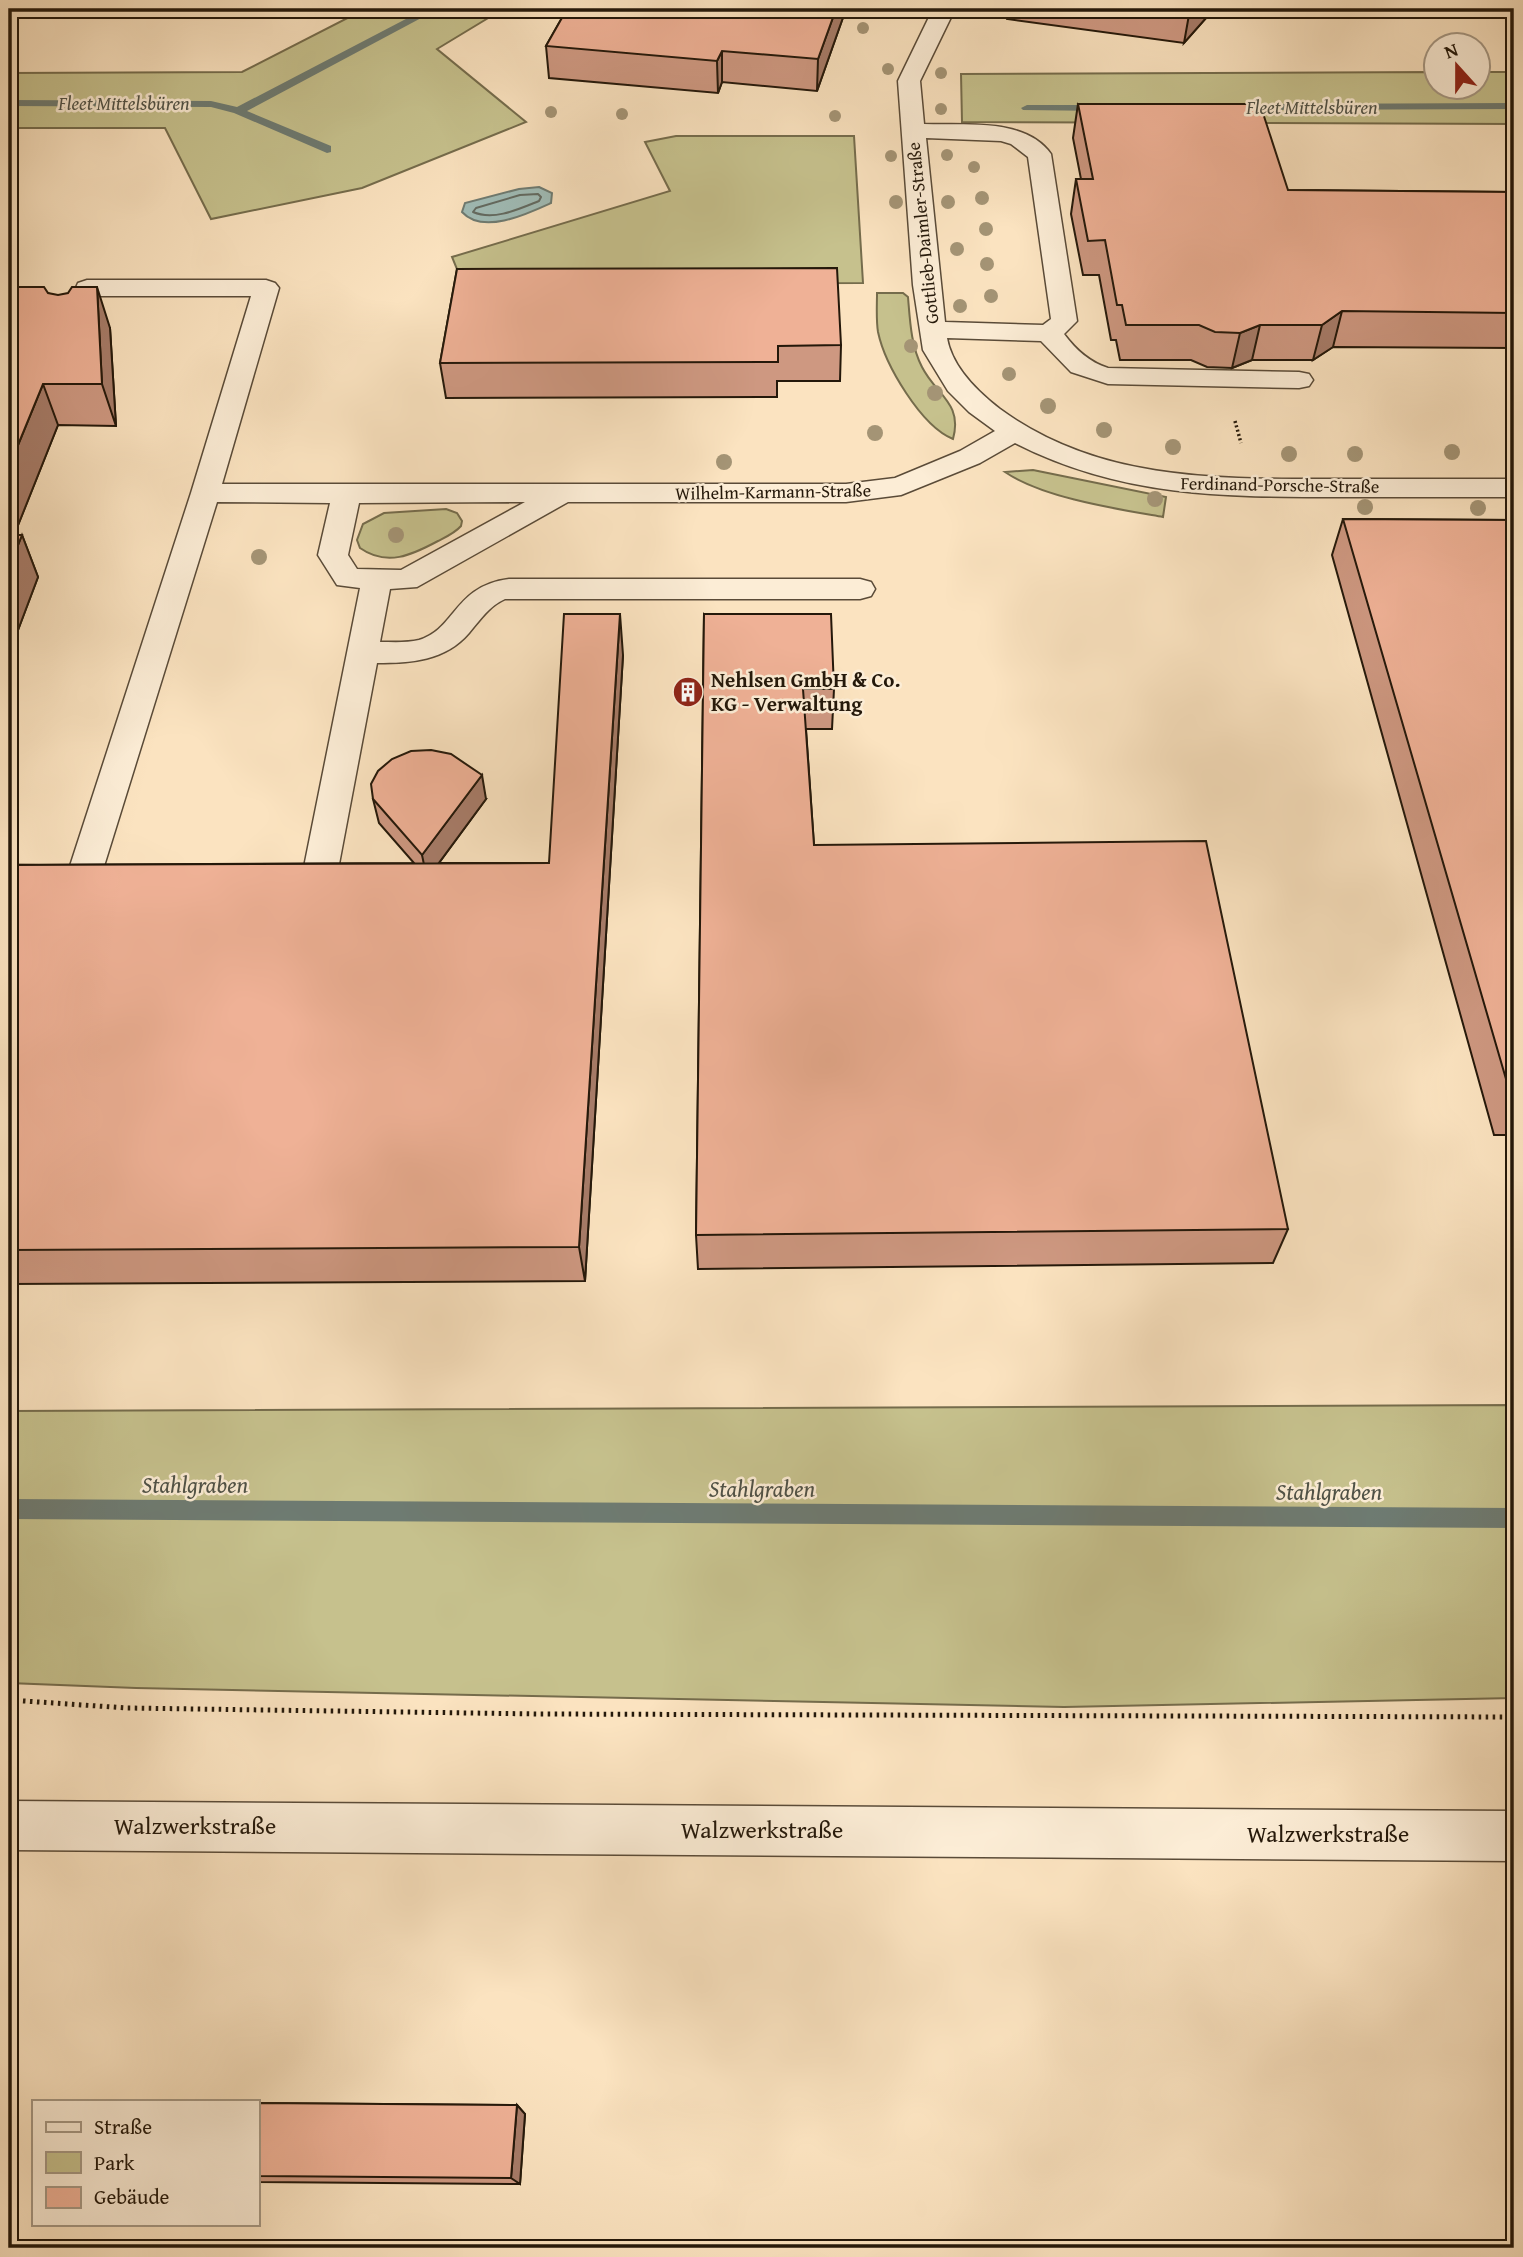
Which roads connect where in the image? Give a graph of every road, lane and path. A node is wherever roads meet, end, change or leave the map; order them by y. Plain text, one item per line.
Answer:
1 (944, 9) edge
2 (913, 131) junction
3 (72, 325) edge
4 (933, 330) junction
5 (1049, 333) junction
6 (1224, 378) junction
7 (1298, 380) dead end
8 (1014, 432) junction
9 (1252, 488) junction
10 (1514, 488) edge
11 (205, 493) junction
12 (346, 494) junction
13 (562, 494) junction
14 (377, 579) junction
15 (860, 589) dead end
16 (363, 652) junction
17 (9, 878) edge
18 (250, 879) edge
19 (9, 1700) edge
20 (1514, 1717) edge
21 (9, 1825) edge
22 (1514, 1836) edge

1 - 2 street, Gottlieb-Daimler-Straße
2 - 4 street, Gottlieb-Daimler-Straße
2 - 5 street
3 - 11 street
4 - 5 street
4 - 8 street, Gottlieb-Daimler-Straße
5 - 6 street
6 - 7 street
6 - 9 path
8 - 9 street, Ferdinand-Porsche-Straße
8 - 13 street, Wilhelm-Karmann-Straße
9 - 10 street, Ferdinand-Porsche-Straße
11 - 12 street
11 - 17 street
12 - 13 street, Wilhelm-Karmann-Straße
12 - 14 street, Wilhelm-Karmann-Straße
13 - 14 street, Wilhelm-Karmann-Straße
14 - 16 street
15 - 16 street
16 - 18 street
19 - 20 path
21 - 22 street, Walzwerkstraße

